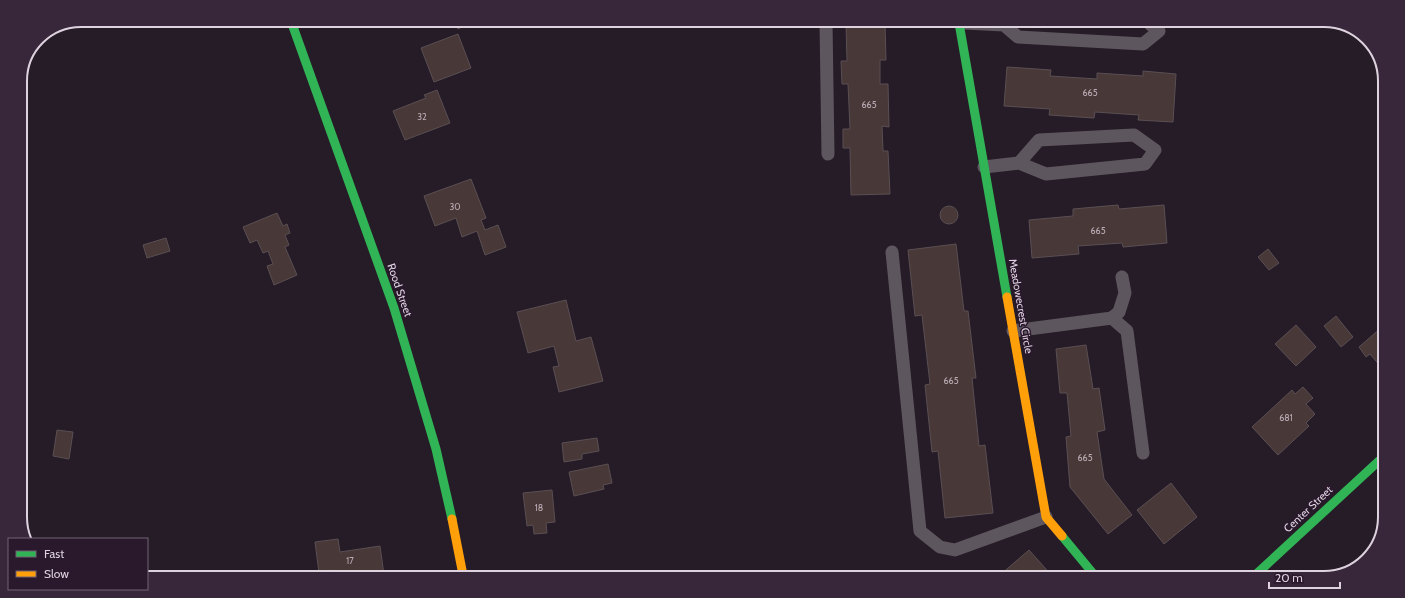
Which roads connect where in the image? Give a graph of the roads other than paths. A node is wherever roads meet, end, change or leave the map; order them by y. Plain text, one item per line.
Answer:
1 (293, 27) edge
2 (826, 27) edge
3 (960, 27) edge
4 (1008, 27) edge
5 (1154, 27) edge
6 (828, 154) dead end
7 (1019, 163) junction
8 (984, 167) junction
9 (892, 252) dead end
10 (1122, 277) dead end
11 (1112, 318) junction
12 (1013, 331) junction
13 (1143, 453) dead end
14 (1378, 462) edge
15 (1046, 517) junction
16 (462, 571) edge
17 (1091, 571) edge
18 (1260, 571) edge

1 - 16 main road, Rood Street
2 - 6 lane
3 - 8 main road, Meadowecrest Circle
4 - 5 lane
7 - 7 lane
7 - 8 lane
8 - 12 main road, Meadowecrest Circle
9 - 15 lane
10 - 11 lane
11 - 12 lane
11 - 13 lane
12 - 15 main road, Meadowecrest Circle
14 - 18 main road, Center Street
15 - 17 main road, Meadowecrest Circle

